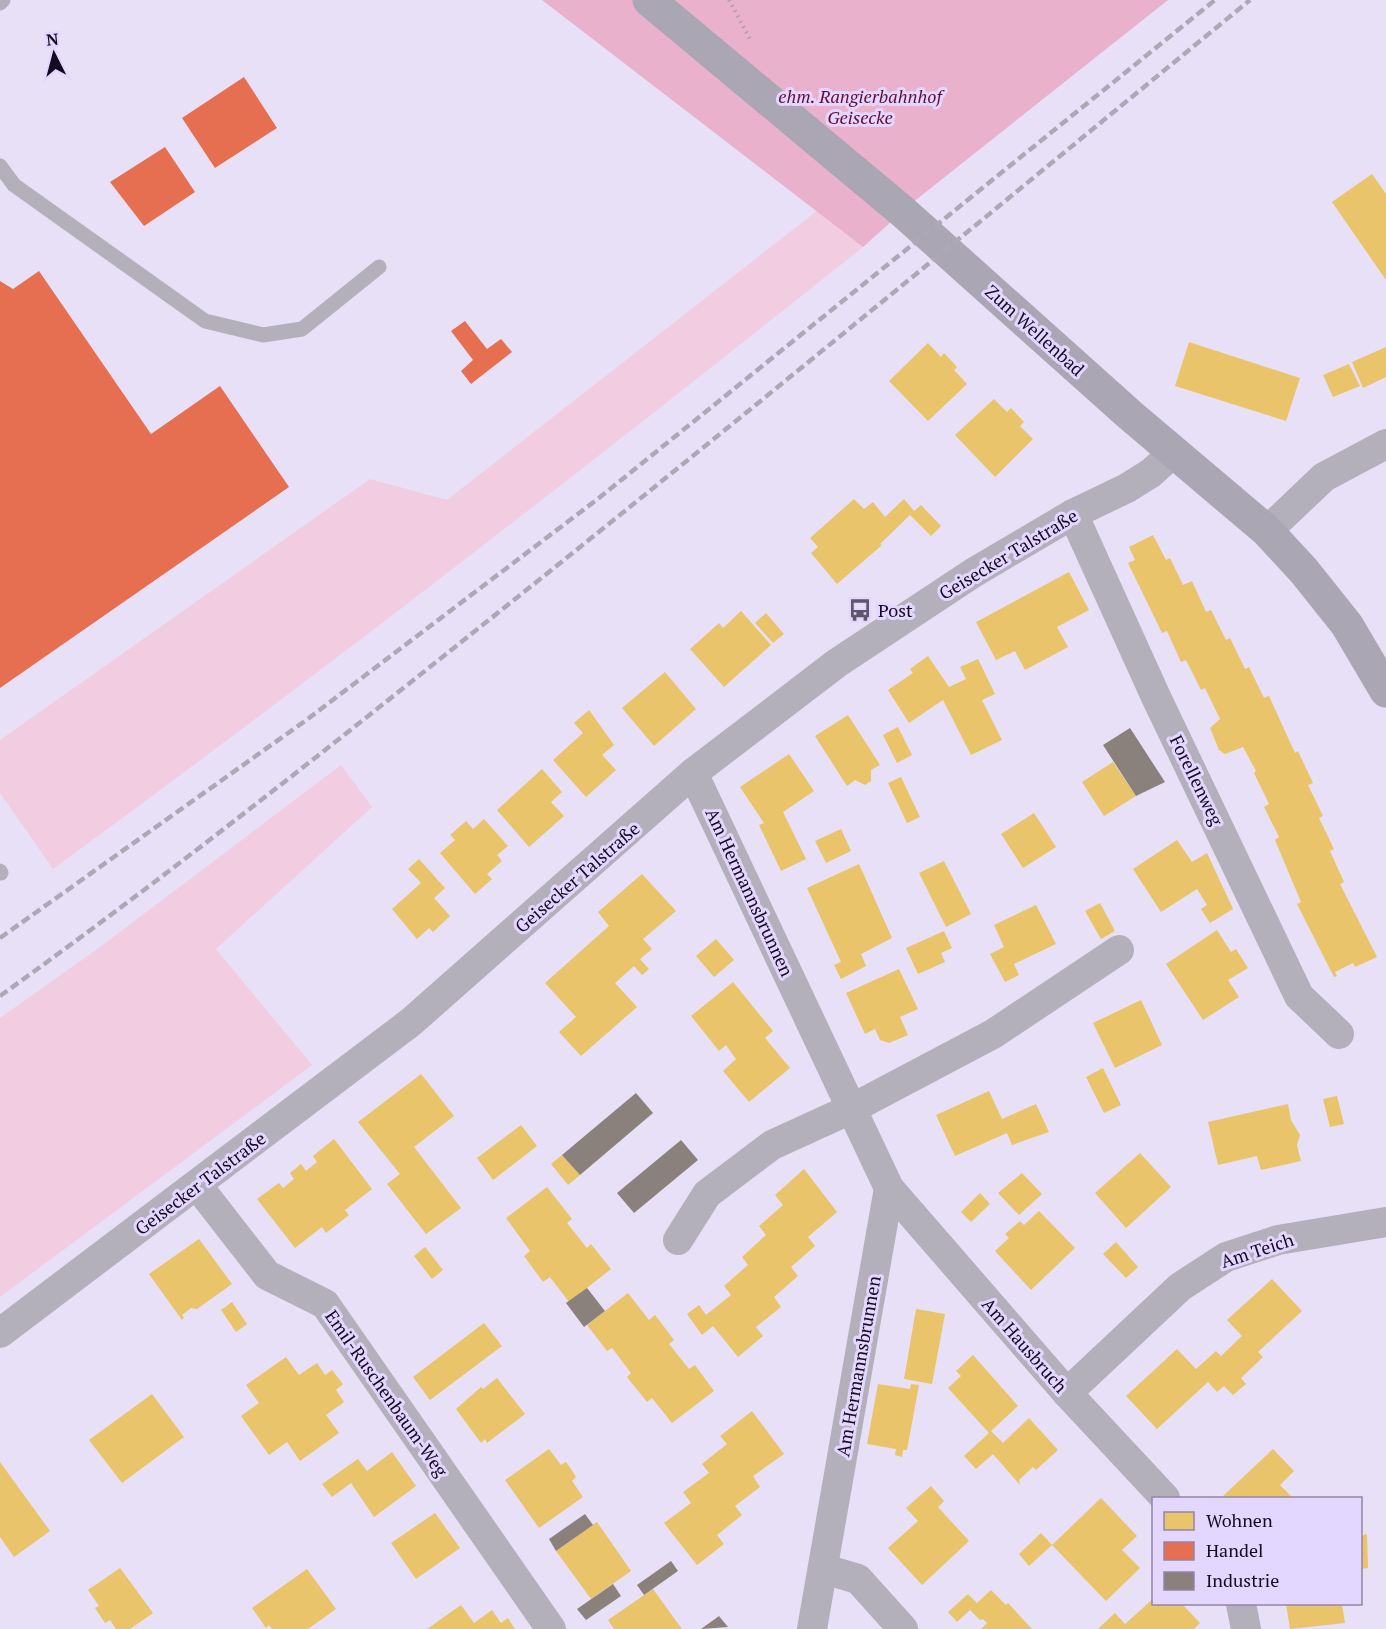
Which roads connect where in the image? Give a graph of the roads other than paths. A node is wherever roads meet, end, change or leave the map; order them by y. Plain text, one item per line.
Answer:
1 (649, 0) edge
2 (0, 166) edge
3 (379, 267) dead end
4 (1386, 444) edge
5 (1174, 452) junction
6 (1073, 514) junction
7 (1267, 531) junction
8 (1386, 691) edge
9 (693, 773) junction
10 (1119, 950) dead end
11 (1339, 1034) dead end
12 (853, 1108) junction
13 (197, 1185) junction
14 (888, 1188) junction
15 (1386, 1222) edge
16 (678, 1240) dead end
17 (0, 1333) edge
18 (1067, 1393) junction
19 (1165, 1497) edge
20 (824, 1569) junction
21 (1241, 1605) edge
22 (551, 1629) edge
23 (812, 1629) edge
24 (903, 1629) edge
25 (1246, 1629) edge

1 - 5 main road, Zum Wellenbad
2 - 3 lane
4 - 7 street
5 - 6 street, Geisecker Talstraße
5 - 7 main road, Zum Wellenbad
6 - 9 street, Geisecker Talstraße
6 - 11 street, Forellenweg
7 - 8 main road, Zum Wellenbad
9 - 12 street, Am Hermannsbrunnen
9 - 13 street, Geisecker Talstraße
10 - 12 street
12 - 14 street, Am Hermannsbrunnen
12 - 16 street
13 - 17 street, Geisecker Talstraße
13 - 22 street, Emil-Ruschenbaum-Weg
14 - 18 street, Am Hausbruch
14 - 20 street, Am Hermannsbrunnen
15 - 18 street, Am Teich
18 - 19 street, Am Hausbruch
20 - 23 street, Am Hermannsbrunnen
20 - 24 street
21 - 25 street

